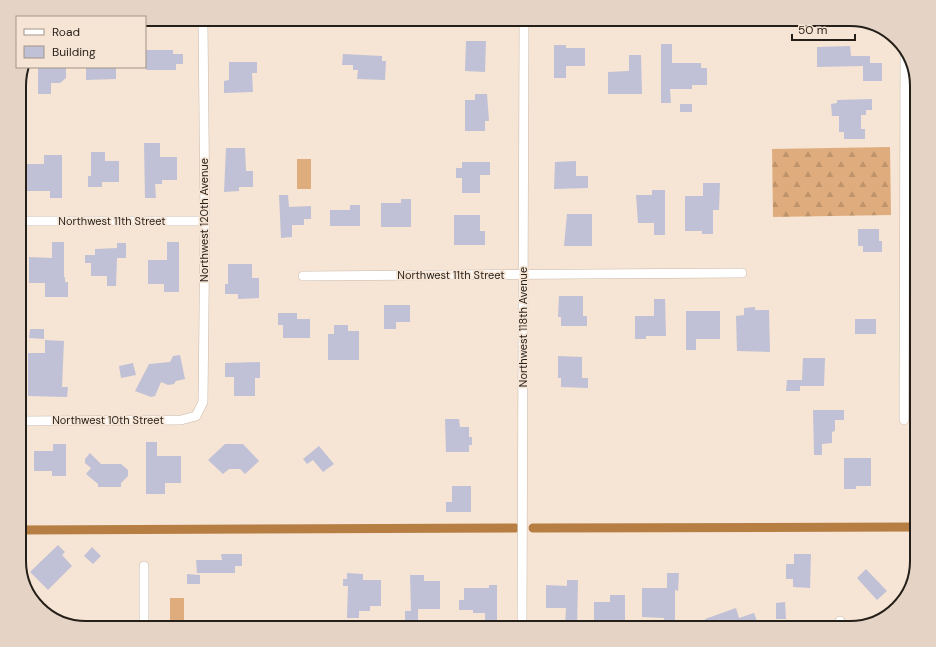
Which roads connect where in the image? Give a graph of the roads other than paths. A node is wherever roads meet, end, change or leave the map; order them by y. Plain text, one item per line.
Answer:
1 (203, 26) edge
2 (524, 26) edge
3 (905, 61) edge
4 (26, 221) edge
5 (205, 221) junction
6 (742, 274) dead end
7 (523, 275) junction
8 (303, 276) dead end
9 (196, 416) joint
10 (26, 420) edge
11 (904, 420) dead end
12 (144, 566) dead end
13 (144, 621) edge
14 (522, 621) edge

1 - 5 street, Northwest 120th Avenue
2 - 7 street, Northwest 118th Avenue
3 - 11 street
4 - 5 street, Northwest 11th Street
5 - 9 street, Northwest 120th Avenue
6 - 7 street, Northwest 11th Street
7 - 8 street, Northwest 11th Street
7 - 14 street, Northwest 118th Avenue
9 - 10 street, Northwest 10th Street
12 - 13 street

